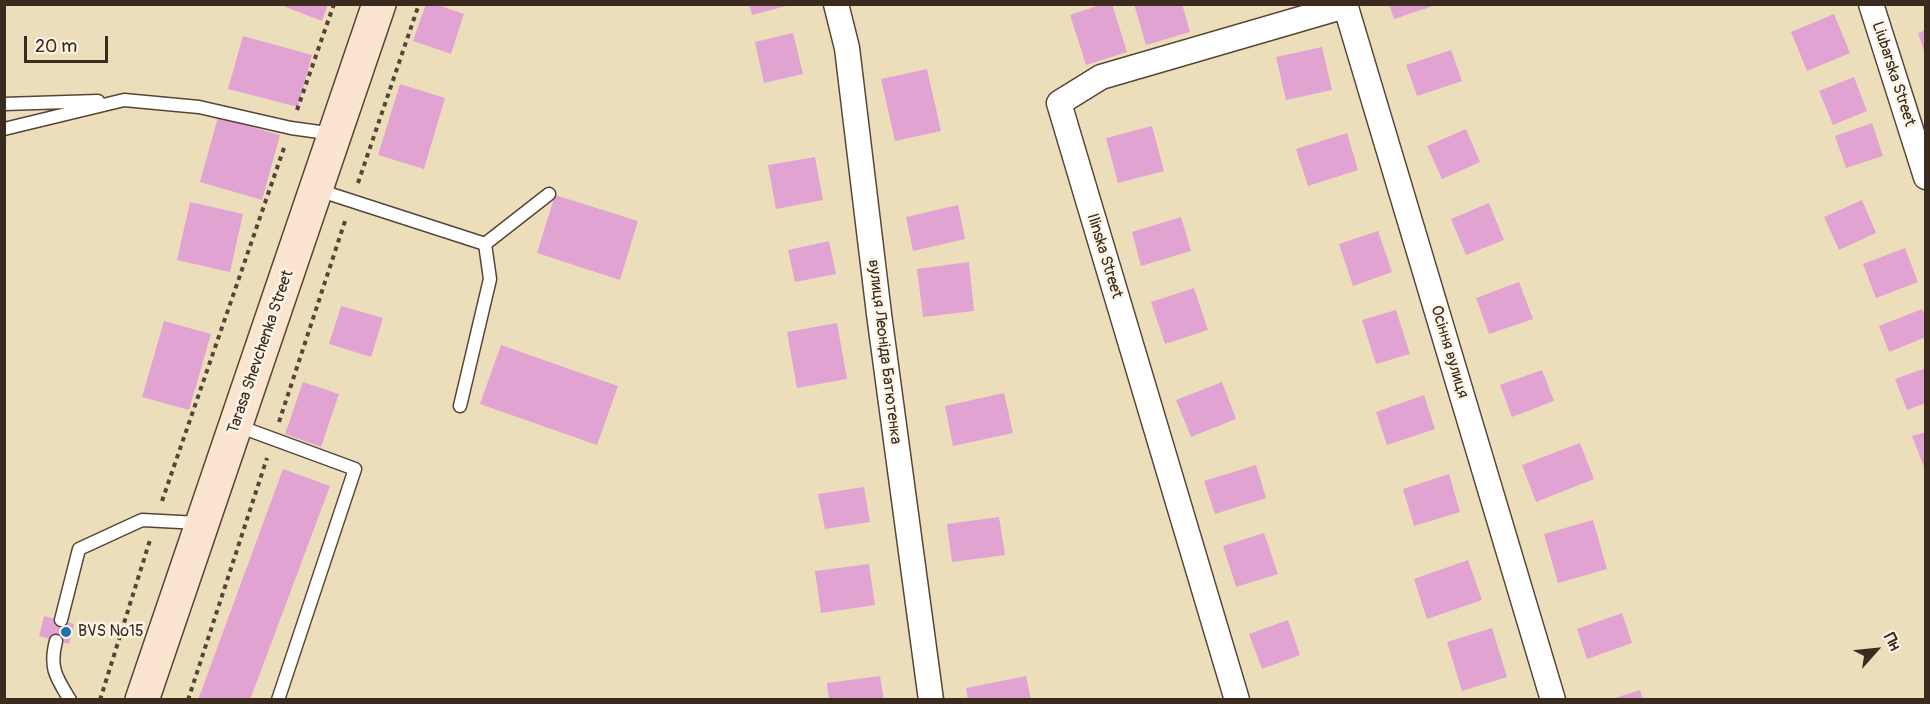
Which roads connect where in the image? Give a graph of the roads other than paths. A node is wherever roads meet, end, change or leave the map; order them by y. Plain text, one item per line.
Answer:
1 (379, 4) edge
2 (836, 4) edge
3 (1871, 4) edge
4 (1345, 5) edge
5 (124, 100) junction
6 (4, 104) edge
7 (4, 129) edge
8 (335, 134) junction
9 (1926, 177) edge
10 (316, 189) junction
11 (549, 194) dead end
12 (485, 244) junction
13 (460, 406) dead end
14 (237, 425) junction
15 (203, 523) junction
16 (61, 620) dead end
17 (56, 641) dead end
18 (70, 699) edge
19 (142, 699) edge
20 (278, 699) edge
21 (931, 699) edge
22 (1237, 699) edge
23 (1553, 699) edge

1 - 8 main road, Tarasa Shevchenka Street
2 - 21 street, вулиця Леоніда Батютенка
3 - 9 street, Liubarska Street
4 - 22 street, Ilinska Street
4 - 23 street, Осіння вулиця
5 - 6 lane
5 - 7 lane
5 - 8 lane
8 - 10 main road, Tarasa Shevchenka Street
10 - 12 lane
10 - 14 main road, Tarasa Shevchenka Street
11 - 12 lane
12 - 13 lane
14 - 15 main road, Tarasa Shevchenka Street
14 - 20 lane
15 - 16 lane
15 - 19 main road, Tarasa Shevchenka Street
17 - 18 lane

